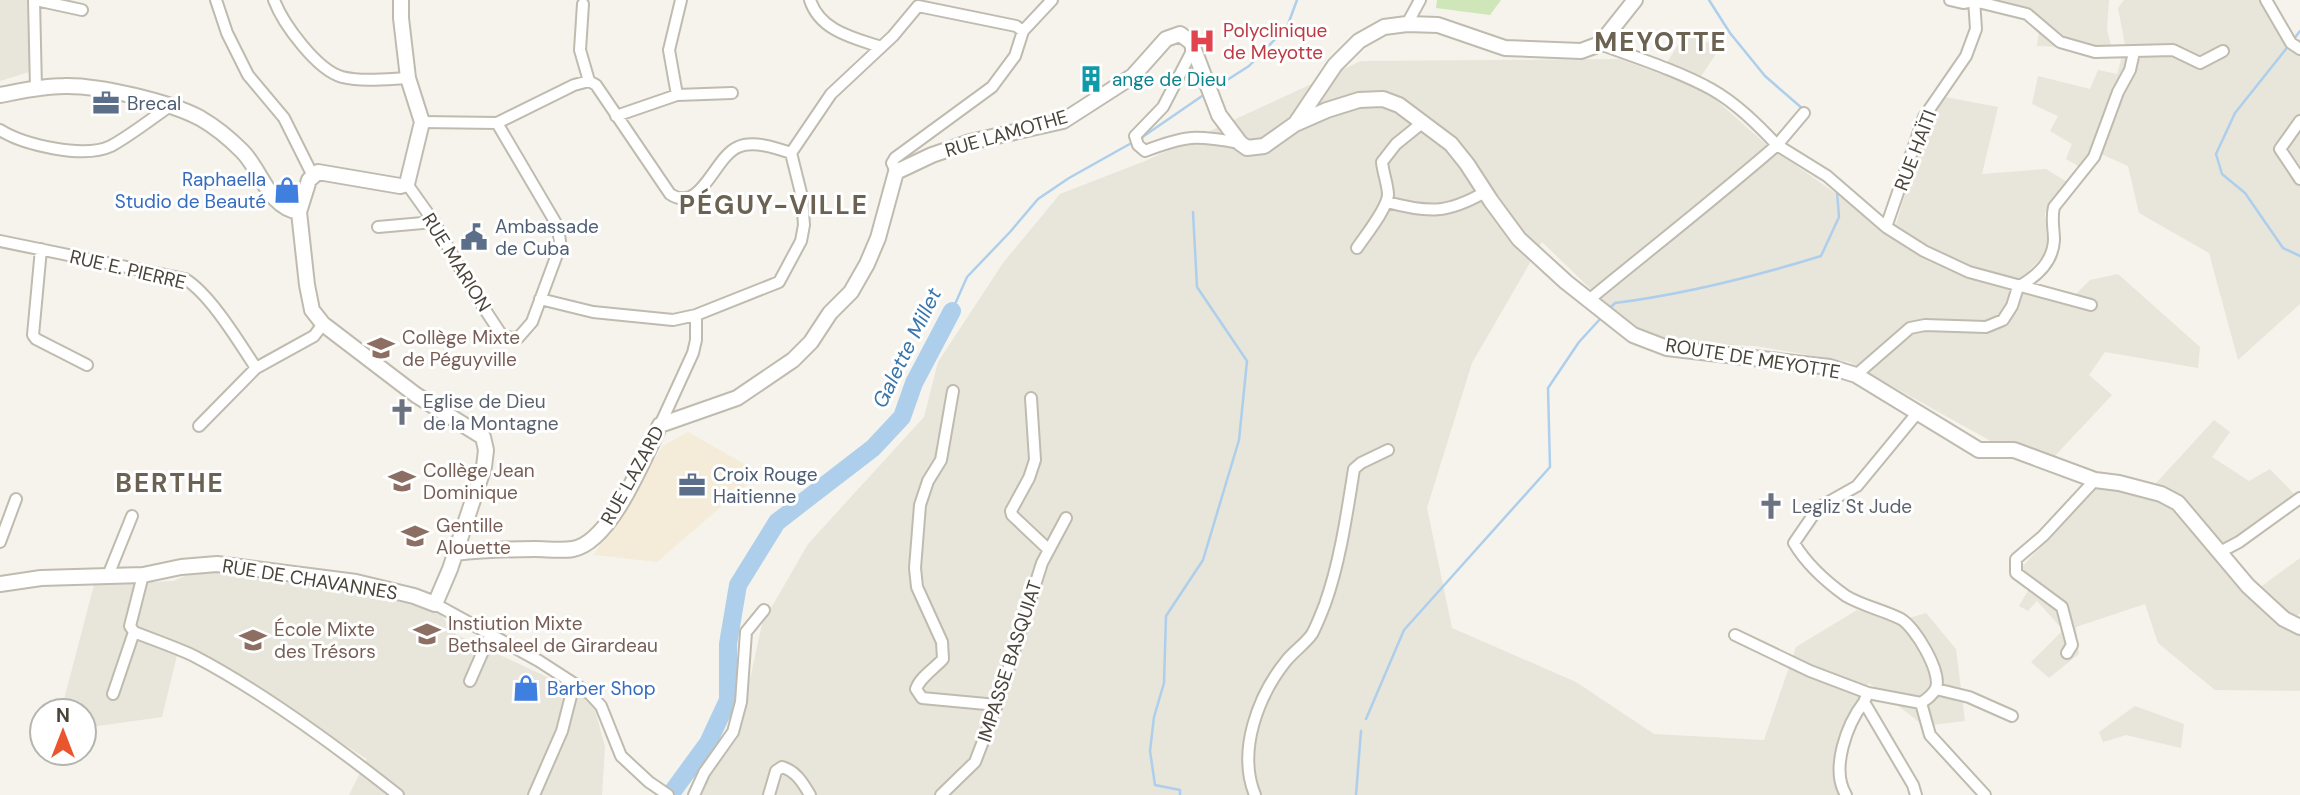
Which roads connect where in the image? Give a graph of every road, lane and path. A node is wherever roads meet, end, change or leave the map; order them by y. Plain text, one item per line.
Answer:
1 (35, 0) edge
2 (216, 0) edge
3 (274, 0) edge
4 (401, 0) edge
5 (681, 0) edge
6 (810, 0) edge
7 (1052, 0) edge
8 (1420, 0) edge
9 (1635, 0) edge
10 (1950, 0) edge
11 (2029, 0) edge
12 (2266, 0) edge
13 (1974, 1) edge
14 (918, 3) edge
15 (583, 4) dead end
16 (82, 10) dead end
17 (2027, 14) junction
18 (1407, 24) junction
19 (1023, 31) junction
20 (1191, 42) junction
21 (1600, 44) junction
22 (2295, 46) edge
23 (881, 47) junction
24 (2223, 51) dead end
25 (2134, 52) junction
26 (408, 78) junction
27 (589, 81) junction
28 (36, 88) junction
29 (732, 93) dead end
30 (0, 94) edge
31 (677, 95) junction
32 (170, 106) junction
33 (1804, 113) dead end
34 (616, 116) junction
35 (2300, 121) edge
36 (422, 122) junction
37 (1422, 122) junction
38 (497, 123) junction
39 (1295, 124) junction
40 (0, 130) edge
41 (1240, 143) junction
42 (1777, 145) junction
43 (791, 153) junction
44 (896, 172) junction
45 (313, 176) junction
46 (2300, 179) edge
47 (407, 184) junction
48 (1485, 192) junction
49 (1387, 202) junction
50 (299, 212) junction
51 (434, 222) junction
52 (378, 227) dead end
53 (1886, 227) junction
54 (0, 242) edge
55 (1357, 248) dead end
56 (41, 249) junction
57 (2018, 286) junction
58 (540, 299) junction
59 (1590, 299) junction
60 (2091, 305) dead end
61 (696, 315) junction
62 (323, 324) junction
63 (87, 365) dead end
64 (256, 368) junction
65 (1856, 375) junction
66 (953, 391) dead end
67 (1031, 398) dead end
68 (1918, 412) junction
69 (660, 425) junction
70 (199, 426) dead end
71 (1388, 450) dead end
72 (2095, 480) junction
73 (2300, 498) edge
74 (16, 499) dead end
75 (132, 516) dead end
76 (1066, 518) dead end
77 (0, 542) edge
78 (1049, 550) junction
79 (2220, 551) junction
80 (455, 553) junction
81 (144, 575) junction
82 (107, 578) junction
83 (0, 584) edge
84 (435, 604) junction
85 (764, 610) dead end
86 (2300, 626) edge
87 (134, 632) junction
88 (491, 633) junction
89 (1735, 635) dead end
90 (2067, 653) dead end
91 (470, 681) dead end
92 (574, 684) junction
93 (1936, 689) junction
94 (113, 694) dead end
95 (1866, 697) junction
96 (1921, 703) junction
97 (997, 705) junction
98 (2012, 716) dead end
99 (398, 795) edge
100 (534, 795) edge
101 (668, 795) edge
102 (694, 795) edge
103 (769, 795) edge
104 (810, 795) edge
105 (941, 795) edge
106 (1255, 795) edge
107 (1846, 795) edge
108 (1916, 795) edge
109 (1986, 795) edge

1 - 16 street
1 - 28 street
2 - 45 street
3 - 26 street
4 - 26 street
5 - 31 street
6 - 23 street
7 - 19 street, RUE LAMOTHE
8 - 18 street
9 - 21 street
10 - 13 street
11 - 17 street
12 - 22 street
13 - 17 street
13 - 53 street, RUE HAÏTI
14 - 19 street
14 - 23 street
15 - 27 street
17 - 25 street
18 - 21 street
18 - 39 street
19 - 44 street, RUE LAMOTHE
20 - 41 street
20 - 41 street
20 - 44 street, RUE LAMOTHE
21 - 42 street
23 - 43 street
24 - 25 street
25 - 57 street
26 - 36 street
27 - 34 street
27 - 38 street
28 - 30 street
28 - 32 street
29 - 31 street
31 - 34 street
32 - 40 street
32 - 50 street
33 - 42 street
34 - 43 street
35 - 46 street
36 - 38 street
36 - 47 street
37 - 39 street, ROUTE DE MEYOTTE
37 - 48 street, ROUTE DE MEYOTTE
37 - 49 street
38 - 58 street, RUE MARION
39 - 41 street
42 - 53 street
42 - 59 street
43 - 61 street
44 - 69 street, RUE LAMOTHE
45 - 47 street
45 - 50 street
47 - 51 street, RUE MARION
48 - 49 street
48 - 59 street, ROUTE DE MEYOTTE
49 - 55 street
50 - 62 street
51 - 52 street
51 - 58 street, RUE MARION
53 - 57 street
54 - 56 street, RUE E. PIERRE
56 - 63 street
56 - 64 street, RUE E. PIERRE
57 - 60 street
57 - 65 street
58 - 61 street
59 - 65 street, ROUTE DE MEYOTTE
61 - 69 street, RUE LAZARD
62 - 64 street
62 - 80 street
64 - 70 street
65 - 68 street, ROUTE DE MEYOTTE
66 - 97 street
67 - 78 street
68 - 72 street, ROUTE DE MEYOTTE
68 - 93 street
69 - 80 street, RUE LAZARD
71 - 106 street
72 - 79 street, ROUTE DE MEYOTTE
72 - 90 street
73 - 79 street
74 - 77 street
75 - 82 street
76 - 78 street, IMPASSE BASQUIAT
78 - 97 street, IMPASSE BASQUIAT
79 - 86 street, ROUTE DE MEYOTTE
80 - 84 street
81 - 82 street, RUE DE CHAVANNES
81 - 84 street, RUE DE CHAVANNES
81 - 87 street
82 - 83 street, RUE DE CHAVANNES
84 - 88 street, RUE DE CHAVANNES
85 - 102 street
87 - 94 street
87 - 99 street
88 - 91 street
88 - 92 street, RUE DE CHAVANNES
89 - 95 street
92 - 100 street
92 - 101 street, RUE DE CHAVANNES
93 - 96 street
93 - 98 street
95 - 96 street
95 - 107 street
95 - 108 street
96 - 109 street
97 - 105 street, IMPASSE BASQUIAT
103 - 104 street

